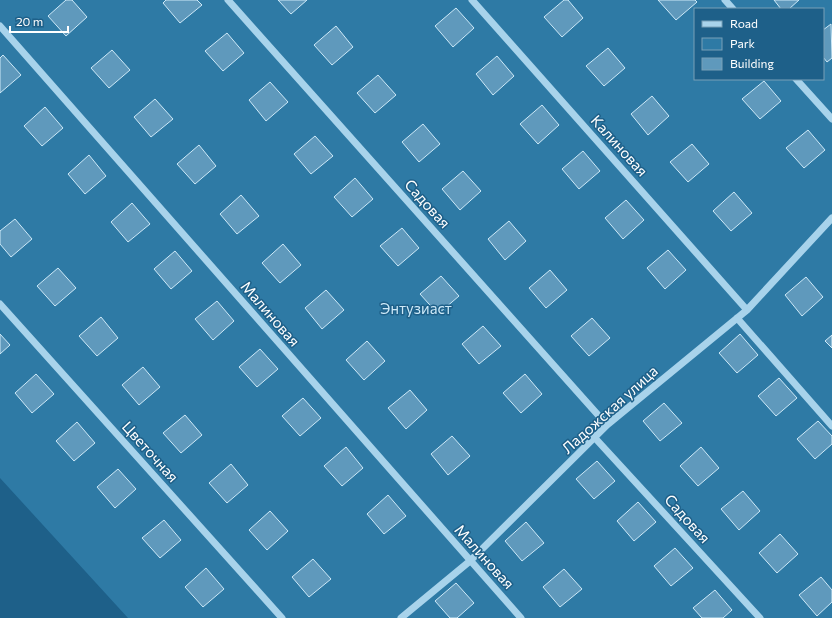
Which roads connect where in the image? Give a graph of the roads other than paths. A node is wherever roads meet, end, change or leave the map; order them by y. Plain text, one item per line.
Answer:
1 (228, 0) edge
2 (472, 0) edge
3 (725, 0) edge
4 (732, 8) edge
5 (0, 26) edge
6 (797, 80) edge
7 (832, 119) edge
8 (832, 218) edge
9 (0, 304) edge
10 (747, 310) junction
11 (737, 318) junction
12 (607, 426) junction
13 (832, 426) edge
14 (595, 438) junction
15 (470, 561) junction
16 (282, 618) edge
17 (401, 618) edge
18 (521, 618) edge
19 (760, 618) edge

1 - 12 street, Садовая
2 - 10 street, Калиновая
3 - 4 street
5 - 15 street, Малиновая
6 - 7 street
8 - 10 street, Ладожская улица
9 - 16 street, Цветочная
10 - 11 street, Ладожская улица
11 - 12 street, Ладожская улица
11 - 13 street
12 - 14 street, Ладожская улица
14 - 15 street, Ладожская улица
14 - 19 street, Садовая
15 - 17 street, Ладожская улица
15 - 18 street, Малиновая

